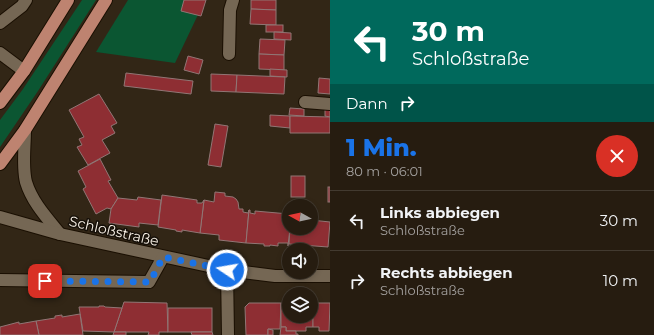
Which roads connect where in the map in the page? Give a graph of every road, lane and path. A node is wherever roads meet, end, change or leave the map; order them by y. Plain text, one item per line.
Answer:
1 (26, 0) edge
2 (68, 0) edge
3 (106, 0) edge
4 (233, 0) edge
5 (0, 23) edge
6 (0, 53) edge
7 (230, 54) dead end
8 (24, 71) junction
9 (305, 102) dead end
10 (0, 103) edge
11 (330, 104) edge
12 (25, 130) junction
13 (0, 164) edge
14 (0, 217) edge
15 (60, 234) junction
16 (163, 257) junction
17 (227, 270) junction
18 (330, 276) edge
19 (0, 280) edge
20 (228, 335) edge

1 - 5 street
2 - 8 main road
3 - 12 main road
4 - 7 street
6 - 8 street
8 - 10 main road
9 - 11 street
12 - 13 main road
12 - 15 street, Schloßstraße
14 - 15 street, Schloßstraße
15 - 16 street, Schloßstraße
16 - 17 street, Schloßstraße
16 - 19 street, Schloßstraße
17 - 18 street, Schloßstraße
17 - 20 street

